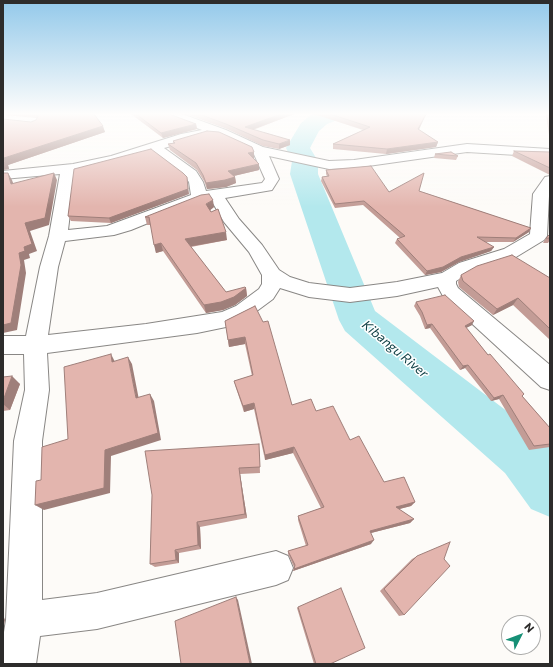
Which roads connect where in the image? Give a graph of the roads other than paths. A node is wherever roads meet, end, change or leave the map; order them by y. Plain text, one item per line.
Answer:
1 (160, 145) edge
2 (248, 145) edge
3 (154, 147) junction
4 (259, 150) junction
5 (550, 153) edge
6 (68, 169) junction
7 (3, 175) edge
8 (550, 180) edge
9 (208, 196) junction
10 (58, 236) junction
11 (272, 275) junction
12 (447, 278) junction
13 (3, 345) edge
14 (35, 345) junction
15 (550, 380) edge
16 (276, 568) dead end
17 (24, 620) junction
18 (17, 664) edge

1 - 3 street
2 - 4 street
3 - 6 street
3 - 9 street
4 - 5 street
4 - 9 street
6 - 7 street
6 - 10 street
8 - 12 street
9 - 10 street
9 - 11 street
10 - 14 street
11 - 12 street
11 - 14 street
12 - 15 street
13 - 14 street
14 - 17 street
16 - 17 street
17 - 18 street

